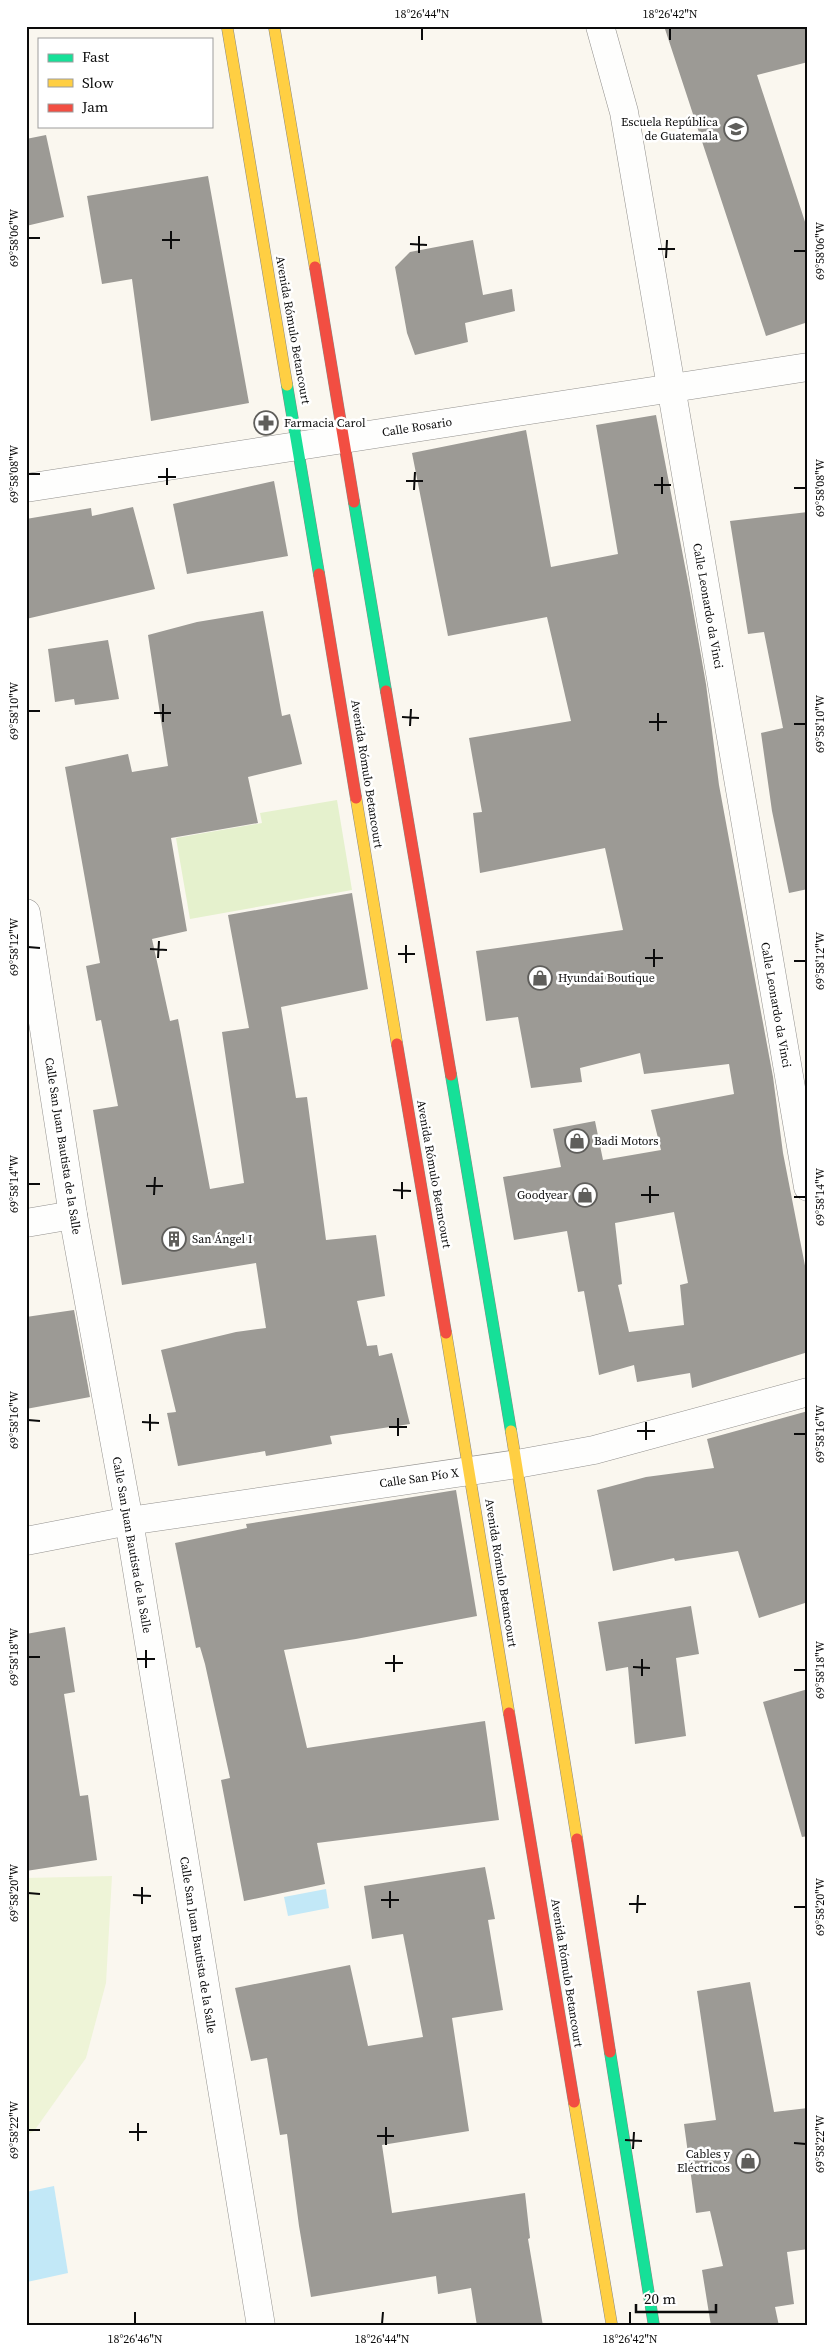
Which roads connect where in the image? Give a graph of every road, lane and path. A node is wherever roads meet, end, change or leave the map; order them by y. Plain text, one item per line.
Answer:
1 (227, 26) edge
2 (274, 26) edge
3 (600, 26) edge
4 (808, 367) edge
5 (670, 388) junction
6 (342, 439) junction
7 (299, 446) junction
8 (26, 488) edge
9 (26, 913) edge
10 (808, 1186) edge
11 (73, 1215) junction
12 (26, 1223) edge
13 (808, 1392) edge
14 (517, 1464) junction
15 (470, 1471) junction
16 (128, 1521) junction
17 (26, 1541) edge
18 (261, 2326) edge
19 (612, 2326) edge
20 (654, 2326) edge

1 - 7 main road, Avenida Rómulo Betancourt
2 - 6 main road
3 - 5 street, Calle Leonardo da Vinci
4 - 5 street, Calle Rosario
5 - 6 street, Calle Rosario
5 - 10 street, Calle Leonardo da Vinci
6 - 7 street, Calle Rosario
6 - 14 main road
7 - 8 street, Calle Rosario
7 - 15 main road, Avenida Rómulo Betancourt
9 - 11 street, Calle San Juan Bautista de la Salle
11 - 12 street
11 - 16 street, Calle San Juan Bautista de la Salle
13 - 14 street, Calle San Pío X
14 - 15 street, Calle San Pío X
14 - 20 main road
15 - 16 street, Calle San Pío X
15 - 19 main road, Avenida Rómulo Betancourt
16 - 17 street, Calle San Pío X
16 - 18 street, Calle San Juan Bautista de la Salle

